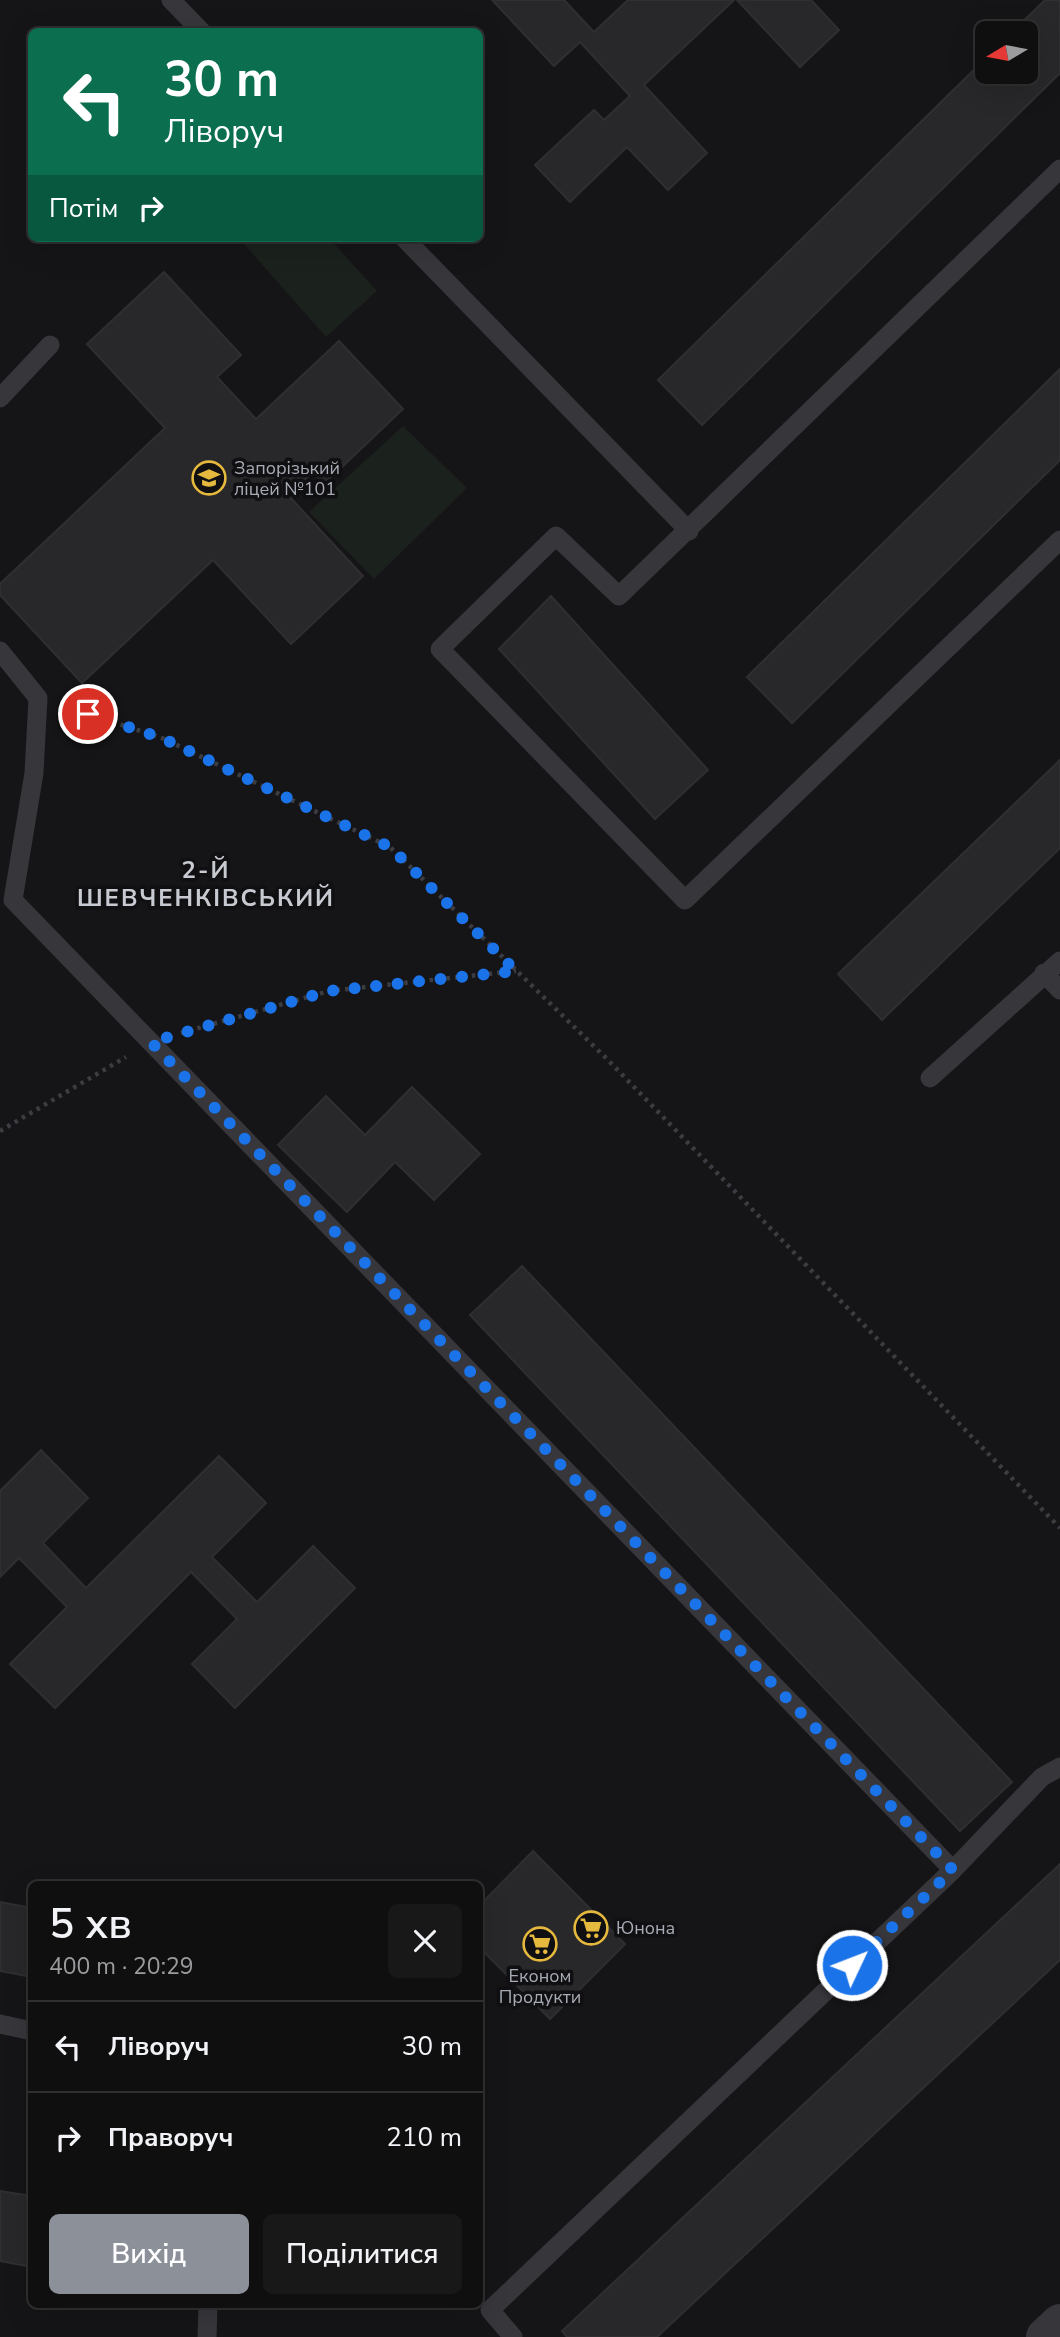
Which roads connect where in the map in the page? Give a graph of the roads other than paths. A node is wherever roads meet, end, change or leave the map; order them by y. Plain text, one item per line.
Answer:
1 (172, 0) edge
2 (198, 28) edge
3 (1060, 169) edge
4 (408, 242) edge
5 (50, 345) dead end
6 (0, 398) edge
7 (689, 531) junction
8 (1060, 540) edge
9 (0, 651) edge
10 (1060, 961) edge
11 (1044, 973) junction
12 (1060, 990) edge
13 (930, 1078) dead end
14 (1060, 1767) edge
15 (953, 1870) junction
16 (0, 2024) edge
17 (28, 2030) edge
18 (208, 2308) edge
19 (1060, 2323) edge
20 (207, 2337) edge
21 (513, 2337) edge
22 (1045, 2337) edge

1 - 2 lane
3 - 7 lane
4 - 7 lane
5 - 6 lane
7 - 8 lane
9 - 15 lane
10 - 11 lane
11 - 12 lane
11 - 13 lane
14 - 15 lane
15 - 21 lane
16 - 17 lane
18 - 20 lane
19 - 22 street

